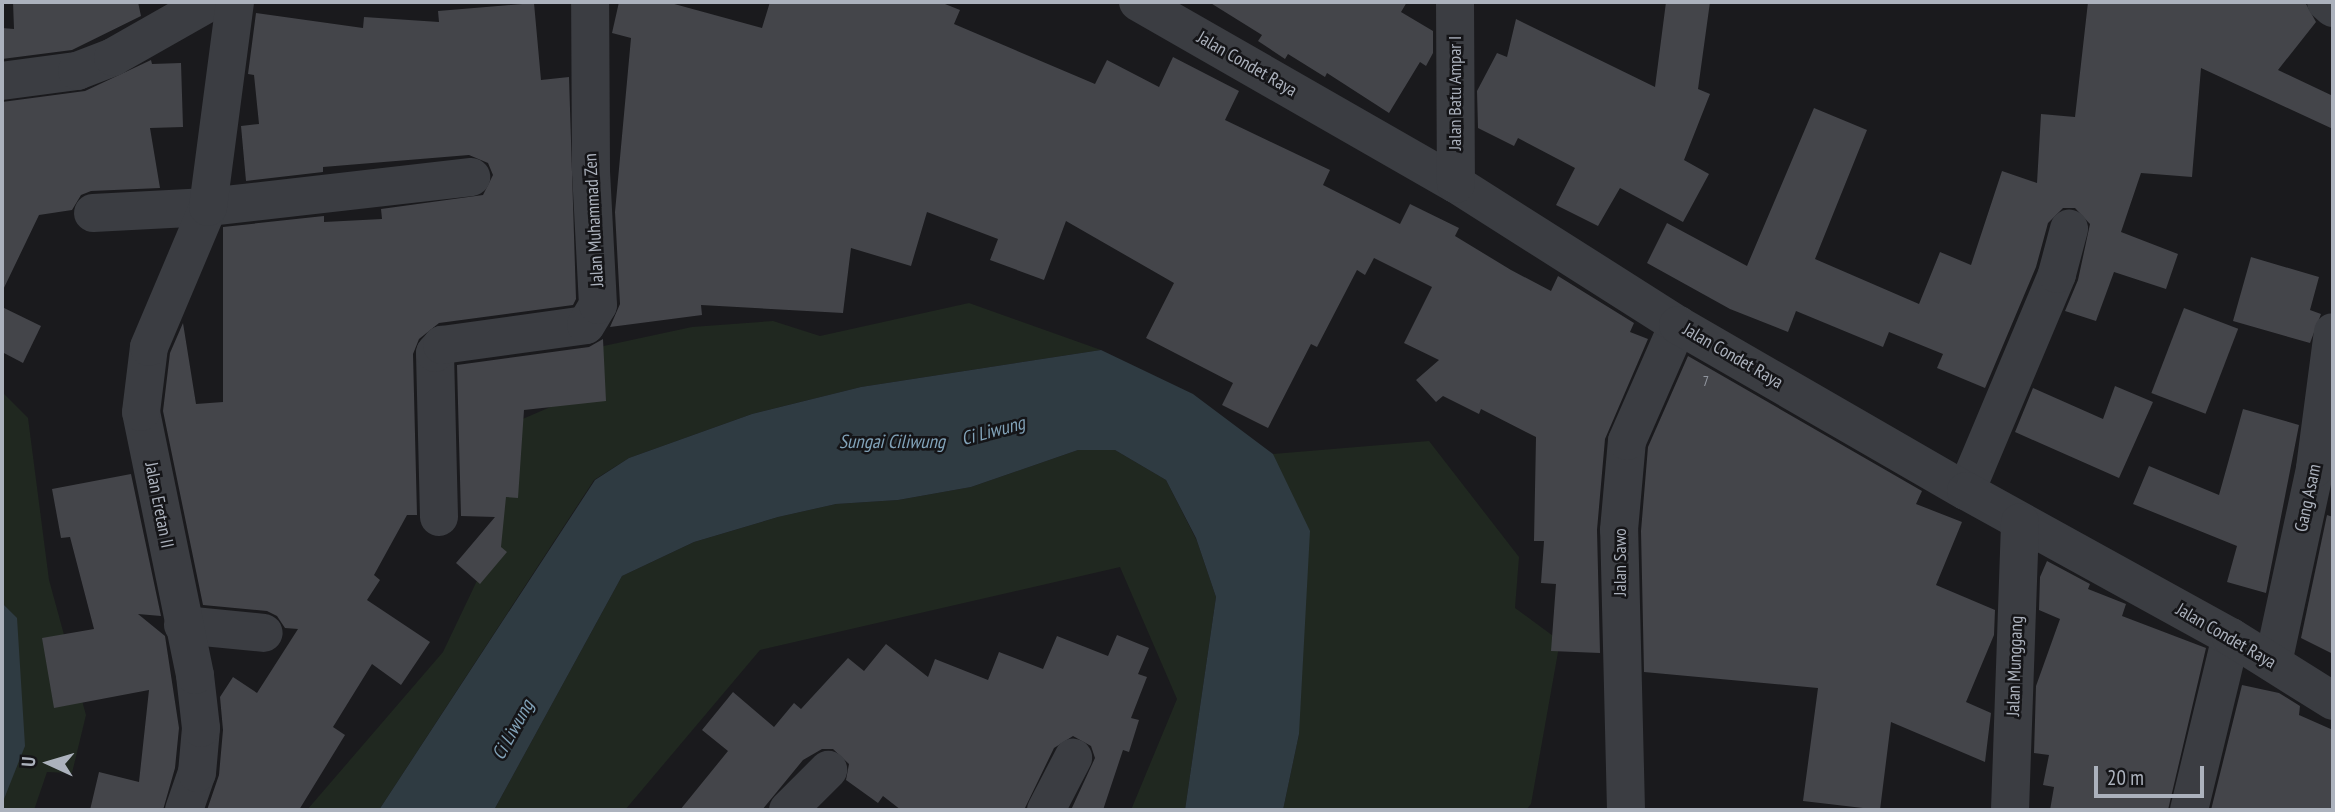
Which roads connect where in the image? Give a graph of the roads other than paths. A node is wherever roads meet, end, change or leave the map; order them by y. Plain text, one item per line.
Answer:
1 (210, 2) edge
2 (235, 2) edge
3 (590, 2) edge
4 (1138, 2) edge
5 (1455, 2) edge
6 (2326, 2) edge
7 (2333, 8) edge
8 (2, 81) edge
9 (471, 177) dead end
10 (1456, 184) junction
11 (208, 207) junction
12 (93, 213) dead end
13 (2069, 229) dead end
14 (1678, 325) junction
15 (2333, 332) edge
16 (1966, 492) junction
17 (439, 517) dead end
18 (2020, 522) junction
19 (183, 625) junction
20 (264, 633) dead end
21 (2231, 637) junction
22 (2273, 663) junction
23 (2333, 701) edge
24 (1073, 758) dead end
25 (828, 770) dead end
26 (184, 810) edge
27 (788, 810) edge
28 (1046, 810) edge
29 (1626, 810) edge
30 (2010, 810) edge
31 (2189, 810) edge

1 - 8 street
2 - 11 street, Jalan Eretan II
3 - 17 street, Jalan Muhammad Zen
4 - 10 street, Jalan Condet Raya
5 - 10 street, Jalan Batu Ampar I
6 - 7 street
9 - 11 street
10 - 14 street, Jalan Condet Raya
11 - 12 street
11 - 19 street, Jalan Eretan II
13 - 16 street
14 - 16 street, Jalan Condet Raya
14 - 29 street, Jalan Sawo
15 - 22 street, Gang Asam
16 - 18 street, Jalan Condet Raya
18 - 21 street, Jalan Condet Raya
18 - 30 street, Jalan Munggang
19 - 20 street
19 - 26 street, Jalan Eretan II
21 - 22 street, Jalan Condet Raya
21 - 31 street
22 - 23 street, Jalan Condet Raya
24 - 28 street
25 - 27 street

